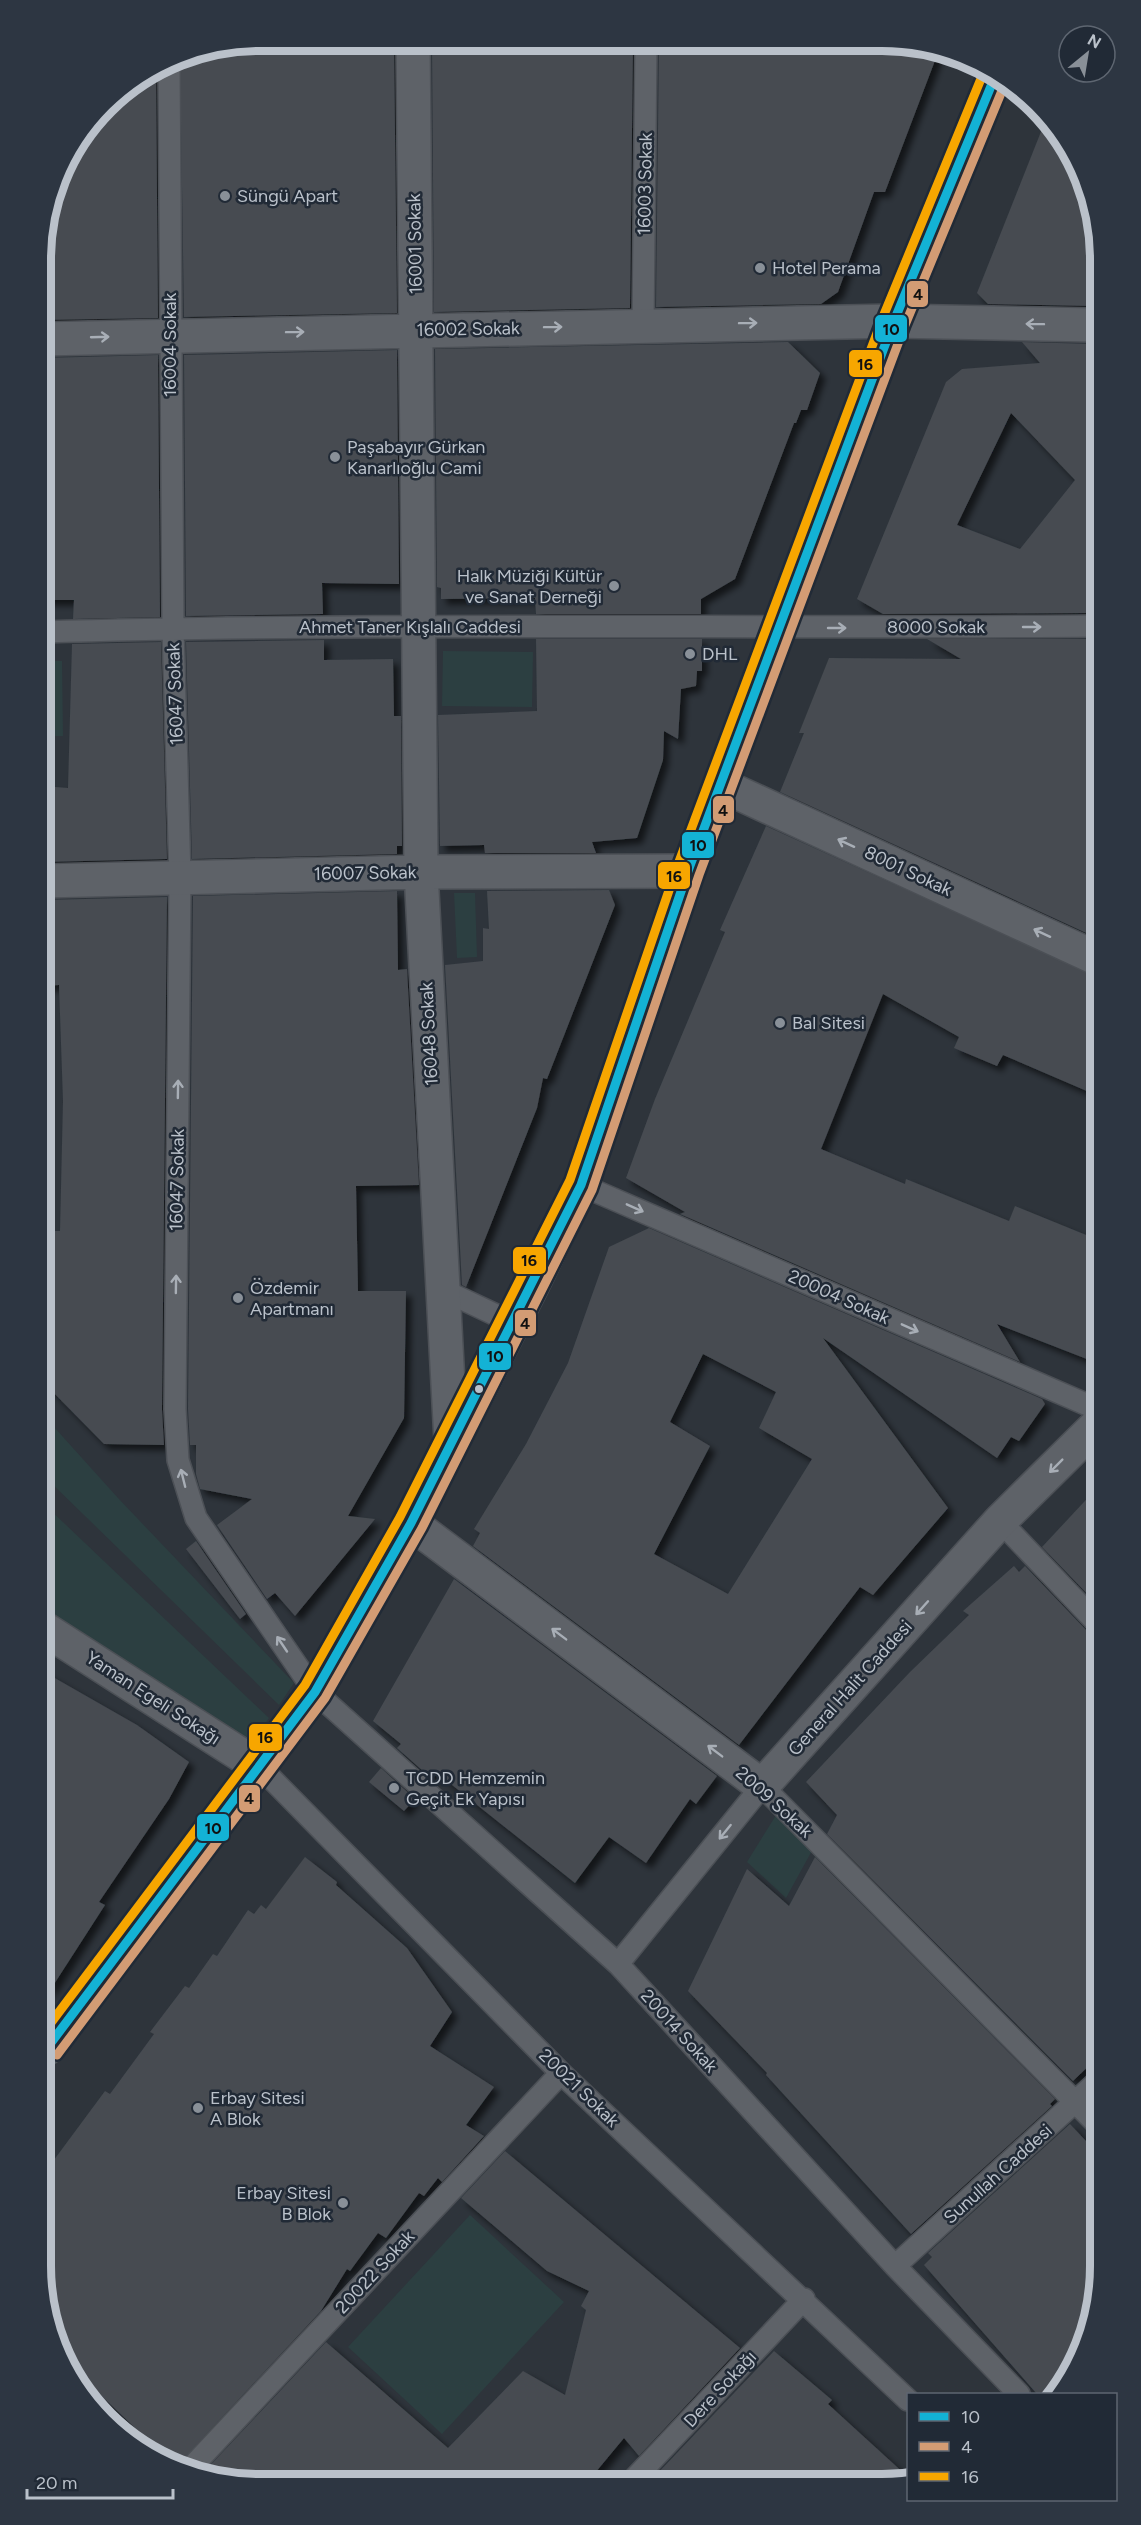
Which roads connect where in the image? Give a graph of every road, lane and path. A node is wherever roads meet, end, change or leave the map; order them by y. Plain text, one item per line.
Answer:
1 (412, 51) edge
2 (646, 51) edge
3 (169, 72) edge
4 (992, 83) edge
5 (894, 321) junction
6 (1090, 325) edge
7 (643, 326) junction
8 (416, 330) junction
9 (170, 335) junction
10 (51, 339) edge
11 (417, 626) junction
12 (1090, 626) edge
13 (173, 628) junction
14 (778, 629) junction
15 (51, 632) edge
16 (721, 785) junction
17 (421, 872) junction
18 (688, 872) junction
19 (180, 877) junction
20 (51, 881) edge
21 (1090, 955) edge
22 (581, 1185) junction
23 (443, 1290) junction
24 (513, 1323) junction
25 (1090, 1406) edge
26 (1090, 1432) edge
27 (451, 1441) junction
28 (1000, 1521) junction
29 (411, 1523) junction
30 (1090, 1616) edge
31 (51, 1633) edge
32 (315, 1692) junction
33 (260, 1767) junction
34 (762, 1786) junction
35 (618, 1964) junction
36 (51, 2036) edge
37 (561, 2073) junction
38 (1090, 2089) edge
39 (1077, 2102) junction
40 (1090, 2116) edge
41 (895, 2266) junction
42 (804, 2299) junction
43 (1018, 2393) edge
44 (907, 2398) edge
45 (195, 2464) edge
46 (639, 2474) edge

1 - 8 street, 16001 Sokak
2 - 7 lane, 16003 Sokak
3 - 9 lane, 16004 Sokak
4 - 5 main road
6 -> 5 street, 16002 Sokak
7 -> 5 street, 16002 Sokak
5 - 14 main road
8 -> 7 street, 16002 Sokak
9 -> 8 street, 16002 Sokak
8 - 11 street, 16001 Sokak
10 -> 9 street, 16002 Sokak
9 - 13 lane, 16004 Sokak
11 - 13 lane, Ahmet Taner Kışlalı Caddesi
11 - 14 lane, Ahmet Taner Kışlalı Caddesi
11 - 17 street, 16048 Sokak
14 -> 12 lane, 8000 Sokak
13 - 15 lane, Ahmet Taner Kışlalı Caddesi
13 - 19 lane, 16047 Sokak
14 - 16 main road
16 - 18 main road
21 -> 16 street, 8001 Sokak
17 - 18 street, 16007 Sokak
17 - 19 street, 16007 Sokak
17 - 23 street, 16048 Sokak
18 - 22 main road
19 - 20 street, 16007 Sokak
32 -> 19 lane, 16047 Sokak
22 - 24 main road
22 -> 25 lane, 20004 Sokak
23 - 24 lane
23 - 27 street, 16048 Sokak
24 - 27 main road
26 -> 28 street, General Halit Caddesi
27 - 29 main road
28 - 30 lane
28 -> 34 street, General Halit Caddesi
29 - 32 main road
34 -> 29 street, 2009 Sokak
31 - 33 street, Yaman Egeli Sokağı
32 - 33 main road
32 - 35 lane, 20014 Sokak
33 - 36 main road
33 - 37 lane, 20021 Sokak
34 -> 35 lane, General Halit Caddesi
34 - 39 lane, 2009 Sokak
35 - 41 lane, 20014 Sokak
37 - 42 lane, 20021 Sokak
37 - 45 lane, 20022 Sokak
38 - 39 lane, Sunullah Caddesi
39 - 40 lane, 2009 Sokak
39 - 41 lane, Sunullah Caddesi
41 - 43 lane, 20014 Sokak
42 - 44 lane, 20021 Sokak
42 - 46 lane, Dere Sokağı

